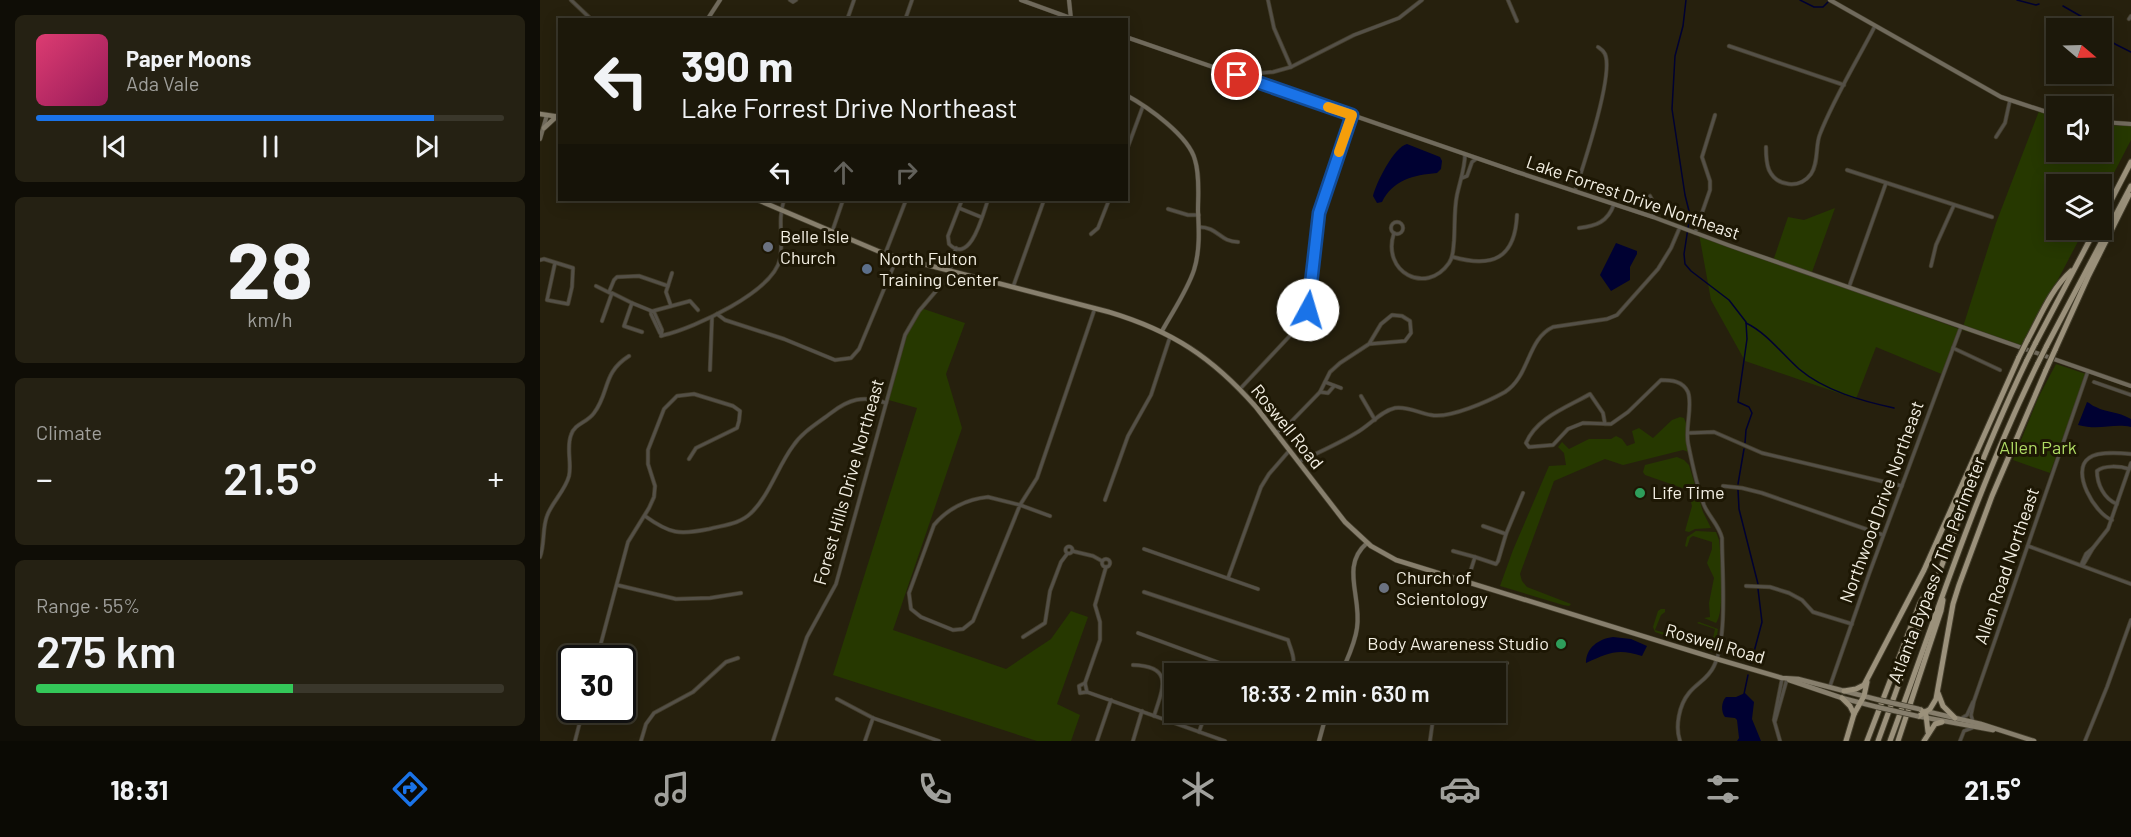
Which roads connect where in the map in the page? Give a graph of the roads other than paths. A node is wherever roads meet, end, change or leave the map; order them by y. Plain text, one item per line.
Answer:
1 (571, 0) edge
2 (720, 0) edge
3 (790, 0) edge
4 (796, 0) edge
5 (854, 0) edge
6 (912, 0) edge
7 (1021, 0) edge
8 (1069, 0) edge
9 (1268, 0) edge
10 (1422, 0) edge
11 (1508, 0) edge
12 (1830, 0) edge
13 (590, 18) edge
14 (708, 18) edge
15 (848, 18) edge
16 (906, 18) edge
17 (1070, 18) edge
18 (1073, 18) edge
19 (1517, 21) dead end
20 (1875, 26) junction
21 (1128, 38) edge
22 (1729, 46) dead end
23 (1598, 47) dead end
24 (1291, 68) junction
25 (1237, 75) junction
26 (1845, 85) junction
27 (1128, 96) edge
28 (2010, 100) junction
29 (1144, 104) junction
30 (2046, 112) edge
31 (540, 114) edge
32 (547, 115) junction
33 (1352, 115) junction
34 (558, 116) edge
35 (1715, 116) dead end
36 (2112, 123) edge
37 (2131, 124) edge
38 (544, 128) junction
39 (1996, 137) dead end
40 (540, 139) edge
41 (1128, 147) edge
42 (1766, 147) dead end
43 (1465, 154) junction
44 (1477, 158) junction
45 (2131, 162) edge
46 (1462, 170) junction
47 (1847, 170) dead end
48 (1468, 172) junction
49 (1462, 178) junction
50 (1886, 183) junction
51 (2131, 186) edge
52 (1575, 190) junction
53 (2131, 191) edge
54 (1650, 196) dead end
55 (2112, 199) edge
56 (760, 201) edge
57 (784, 201) edge
58 (843, 201) edge
59 (906, 201) edge
60 (962, 201) edge
61 (988, 201) edge
62 (1044, 201) edge
63 (1109, 201) edge
64 (1614, 204) junction
65 (1954, 205) junction
66 (959, 208) junction
67 (1168, 209) dead end
68 (781, 210) junction
69 (1198, 215) junction
70 (1517, 215) dead end
71 (981, 217) junction
72 (1653, 217) junction
73 (1992, 217) dead end
74 (1199, 227) junction
75 (1579, 228) dead end
76 (1682, 228) junction
77 (832, 232) junction
78 (1693, 232) junction
79 (1394, 233) dead end
80 (1091, 234) dead end
81 (2090, 240) edge
82 (1238, 242) dead end
83 (956, 248) junction
84 (885, 254) junction
85 (1452, 257) junction
86 (897, 258) junction
87 (540, 260) edge
88 (555, 263) junction
89 (1931, 266) dead end
90 (2075, 268) junction
91 (951, 272) junction
92 (672, 273) dead end
93 (596, 286) dead end
94 (668, 286) junction
95 (1013, 287) junction
96 (1849, 287) junction
97 (610, 293) junction
98 (632, 303) junction
99 (670, 306) junction
100 (1095, 308) junction
101 (698, 310) dead end
102 (651, 312) junction
103 (717, 314) junction
104 (712, 317) junction
105 (602, 321) dead end
106 (1961, 327) junction
107 (1162, 331) junction
108 (642, 332) dead end
109 (1171, 336) junction
110 (1369, 344) junction
111 (1953, 348) junction
112 (629, 356) dead end
113 (710, 370) dead end
114 (2000, 370) dead end
115 (2088, 371) junction
116 (1325, 382) junction
117 (2094, 382) dead end
118 (2131, 385) edge
119 (1334, 386) junction
120 (1341, 388) dead end
121 (1239, 389) junction
122 (1320, 392) junction
123 (2131, 395) edge
124 (1361, 396) dead end
125 (886, 403) junction
126 (1375, 420) junction
127 (1605, 424) junction
128 (1286, 427) junction
129 (1275, 433) junction
130 (1688, 433) junction
131 (1281, 441) junction
132 (1289, 451) junction
133 (2131, 454) edge
134 (689, 459) dead end
135 (1298, 462) junction
136 (2131, 464) edge
137 (2129, 469) junction
138 (2124, 484) junction
139 (1723, 486) dead end
140 (1902, 486) junction
141 (2131, 487) edge
142 (1523, 493) dead end
143 (1105, 500) dead end
144 (2117, 504) junction
145 (1020, 505) junction
146 (644, 516) junction
147 (1050, 516) dead end
148 (2112, 520) junction
149 (1483, 526) dead end
150 (1506, 534) junction
151 (1883, 535) junction
152 (1367, 543) junction
153 (2028, 546) junction
154 (1144, 549) dead end
155 (1453, 551) dead end
156 (540, 557) edge
157 (1475, 557) junction
158 (1102, 561) junction
159 (2082, 565) junction
160 (1106, 567) junction
161 (1939, 572) junction
162 (1228, 578) junction
163 (1467, 582) junction
164 (2131, 584) edge
165 (617, 585) junction
166 (1746, 586) dead end
167 (1258, 589) dead end
168 (1944, 590) junction
169 (741, 592) dead end
170 (1144, 592) dead end
171 (2131, 620) edge
172 (1852, 624) junction
173 (1138, 633) dead end
174 (1023, 636) dead end
175 (601, 645) edge
176 (738, 658) dead end
177 (1717, 659) junction
178 (1220, 663) edge
179 (1294, 663) edge
180 (1345, 663) edge
181 (1133, 665) dead end
182 (1785, 678) junction
183 (1868, 680) junction
184 (1085, 683) junction
185 (1830, 687) junction
186 (1938, 689) junction
187 (1844, 691) junction
188 (1087, 692) junction
189 (1864, 696) junction
190 (1842, 698) junction
191 (837, 699) dead end
192 (1111, 700) junction
193 (1974, 700) junction
194 (1861, 703) junction
195 (1142, 711) junction
196 (1924, 712) junction
197 (1854, 714) junction
198 (1154, 716) junction
199 (1918, 716) joint
200 (873, 718) junction
201 (1958, 718) junction
202 (1942, 722) junction
203 (580, 723) edge
204 (1202, 723) edge
205 (1324, 723) edge
206 (1432, 723) edge
207 (1959, 725) junction
208 (1973, 725) junction
209 (1199, 732) junction
210 (1928, 732) junction
211 (1963, 733) junction
212 (575, 741) edge
213 (641, 741) edge
214 (773, 741) edge
215 (865, 741) edge
216 (939, 741) edge
217 (1097, 741) edge
218 (1132, 741) edge
219 (1225, 741) edge
220 (1319, 741) edge
221 (1430, 741) edge
222 (1680, 741) edge
223 (1780, 741) edge
224 (1846, 741) edge
225 (1868, 741) edge
226 (1878, 741) edge
227 (1890, 741) edge
228 (1899, 741) edge
229 (1923, 741) edge
230 (1960, 741) edge
231 (2034, 741) edge
232 (2085, 741) edge

1 - 13 street
2 - 14 street
3 - 4 street
5 - 15 street
6 - 16 street
7 - 17 street
8 - 18 street
9 - 24 street
10 - 24 street
11 - 19 street
12 - 20 street
20 - 26 street
20 - 28 street
21 - 25 street, Lake Forrest Drive Northeast
22 - 26 street
23 - 52 street
24 - 25 street
25 - 33 street, Lake Forrest Drive Northeast
26 - 42 street
27 - 29 street
28 - 30 street
28 - 39 street
29 - 41 street
29 - 69 street
31 - 32 main road
32 - 34 main road
32 - 38 street
33 - 43 street, Lake Forrest Drive Northeast
33 - 121 street
34 - 38 main road
35 - 78 street
36 - 37 street
38 - 40 street
43 - 44 street, Lake Forrest Drive Northeast
43 - 46 street
44 - 48 street
44 - 52 street, Lake Forrest Drive Northeast
45 - 55 highway
46 - 48 street
46 - 49 street
47 - 50 street
48 - 49 street
49 - 85 street
50 - 65 street
50 - 96 street
51 - 168 highway, Atlanta Bypass / The Perimeter, bridge
52 - 64 street, Lake Forrest Drive Northeast
53 - 186 highway, bridge
54 - 72 street
56 - 68 main road, Roswell Road
57 - 68 street
58 - 77 street
59 - 84 street
60 - 66 street
61 - 71 street
62 - 95 street
63 - 80 street
64 - 72 street, Lake Forrest Drive Northeast
64 - 75 street
65 - 73 street
65 - 89 street
66 - 71 street
66 - 83 street
67 - 69 street
68 - 77 main road, Roswell Road
68 - 103 street
69 - 74 street
70 - 85 street
71 - 83 street
72 - 76 street, Lake Forrest Drive Northeast
74 - 82 street
74 - 107 street
76 - 78 street, Lake Forrest Drive Northeast
76 - 126 street
77 - 84 main road, Roswell Road
78 - 96 street, Lake Forrest Drive Northeast
79 - 85 street
81 - 90 highway, Atlanta Bypass / The Perimeter
83 - 91 street
84 - 86 main road, Roswell Road
86 - 91 main road, Roswell Road
86 - 103 street
87 - 88 street
88 - 88 street
90 - 161 highway, Atlanta Bypass / The Perimeter, bridge
90 - 183 highway, bridge
91 - 95 main road, Roswell Road
91 - 125 street, Forest Hills Drive Northeast
92 - 94 street
93 - 97 street
94 - 97 street
94 - 99 street
95 - 100 main road, Roswell Road
96 - 106 street, Lake Forrest Drive Northeast
97 - 98 street
97 - 105 street
98 - 102 street
98 - 108 street
99 - 101 street
99 - 102 street
100 - 107 main road, Roswell Road
100 - 145 street
102 - 104 street
103 - 104 street
104 - 113 street
106 - 111 street, Northwood Drive Northeast
106 - 115 street, Lake Forrest Drive Northeast
107 - 109 main road, Roswell Road
109 - 121 main road, Roswell Road
109 - 143 street
110 - 110 street
110 - 116 street
111 - 114 street
111 - 140 street, Northwood Drive Northeast
112 - 156 street
115 - 118 street, Lake Forrest Drive Northeast
115 - 153 street, Allen Road Northeast
116 - 119 street
116 - 122 street
117 - 123 street
119 - 120 street
119 - 122 street
121 - 129 main road, Roswell Road
122 - 128 street
124 - 126 street
125 - 146 street
125 - 214 street, Forest Hills Drive Northeast
126 - 135 street
127 - 127 street
127 - 130 street
128 - 129 street
128 - 131 street
129 - 131 main road, Roswell Road
130 - 140 street
130 - 177 street
131 - 132 main road, Roswell Road
132 - 135 main road, Roswell Road
132 - 162 street
133 - 148 street
134 - 146 street
135 - 152 main road, Roswell Road
136 - 137 street
137 - 138 street
137 - 144 street
138 - 141 street
138 - 144 street
139 - 151 street
140 - 151 street, Northwood Drive Northeast
142 - 150 street
144 - 148 street
145 - 145 street
145 - 147 street
146 - 165 street
148 - 159 street
149 - 150 street
150 - 157 street
151 - 172 street, Northwood Drive Northeast
152 - 163 main road, Roswell Road
152 - 180 street
153 - 159 street
153 - 193 street, Allen Road Northeast
154 - 162 street
155 - 157 street
157 - 163 street
158 - 160 street
158 - 160 street
158 - 174 street
159 - 164 street
160 - 184 street
161 - 225 highway
161 - 226 highway, Atlanta Bypass / The Perimeter
162 - 167 street
163 - 177 main road, Roswell Road
165 - 169 street
165 - 175 street
166 - 172 street
168 - 227 highway, Atlanta Bypass / The Perimeter
168 - 228 highway
170 - 179 street
171 - 232 street
172 - 185 street, Northwood Drive Northeast
173 - 178 street
176 - 213 street
177 - 182 main road, Roswell Road
177 - 222 street
181 - 198 street
182 - 185 main road, Roswell Road
182 - 190 main road, Roswell Road
182 - 223 street
183 - 187 highway
183 - 189 highway
184 - 188 street
184 - 188 street
185 - 187 main road, Roswell Road
186 - 196 highway
186 - 201 highway
187 - 189 main road, Roswell Road
188 - 192 street
189 - 194 highway
189 - 196 main road, Roswell Road, bridge
190 - 194 main road, Roswell Road
190 - 197 highway
191 - 200 street
192 - 195 street
192 - 217 street
193 - 201 street, Allen Road Northeast
193 - 208 street, Allen Road Northeast
194 - 197 highway
194 - 199 main road, Roswell Road, bridge
195 - 198 street
195 - 218 street
196 - 199 highway
196 - 201 main road, Roswell Road
196 - 202 main road, Roswell Road
196 - 210 highway
197 - 224 highway
198 - 209 street
200 - 215 street
200 - 216 street
201 - 208 main road, Roswell Road
202 - 207 main road, Roswell Road
202 - 210 highway
203 - 212 street
204 - 209 street
205 - 220 street
206 - 221 street
207 - 208 main road, Roswell Road
207 - 211 street
208 - 211 street
208 - 231 main road, Roswell Road
209 - 219 street
210 - 229 highway
211 - 230 street

